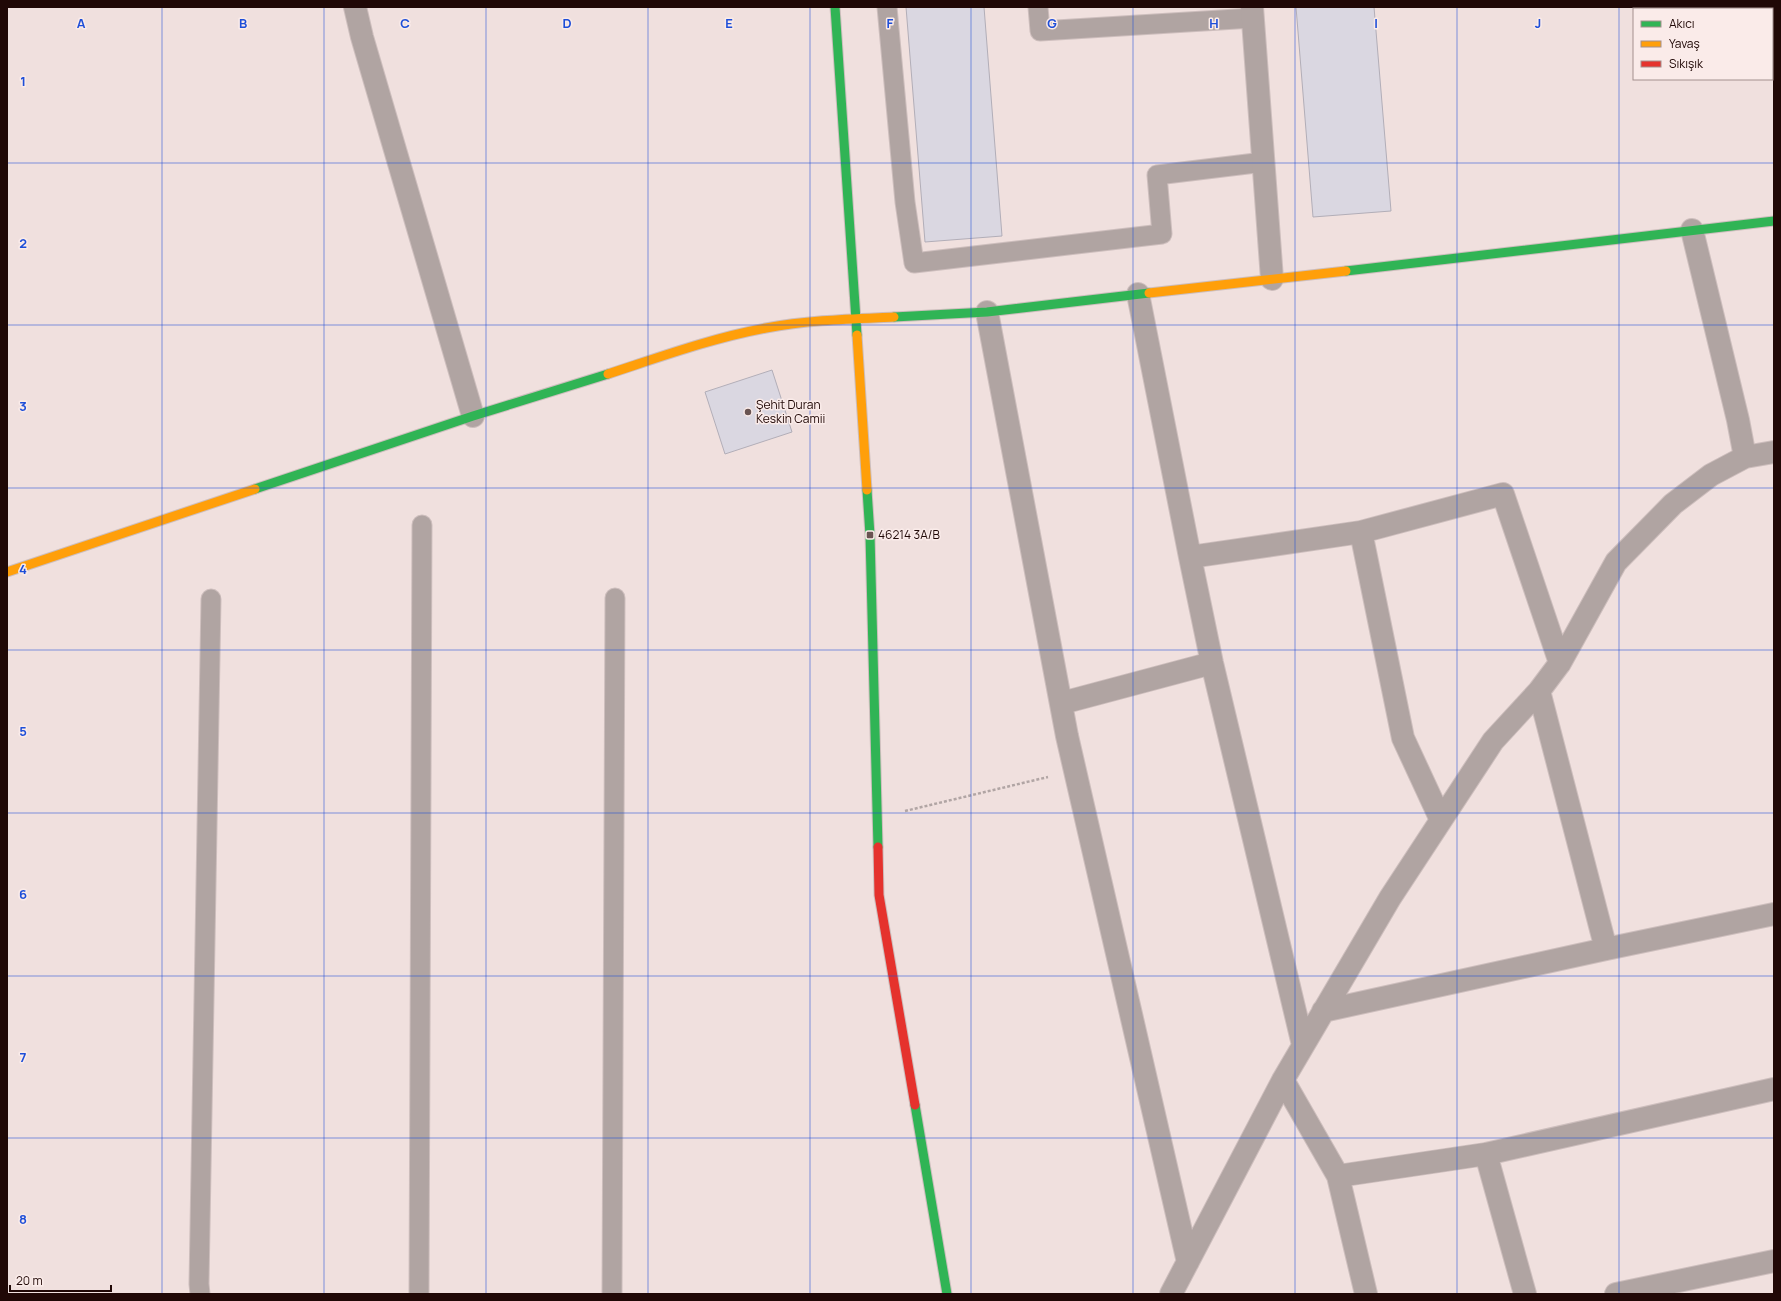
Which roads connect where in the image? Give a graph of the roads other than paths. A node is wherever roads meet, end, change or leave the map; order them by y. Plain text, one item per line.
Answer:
1 (355, 7) edge
2 (835, 7) edge
3 (887, 7) edge
4 (1038, 7) edge
5 (1252, 12) edge
6 (1264, 162) junction
7 (1774, 221) edge
8 (1692, 230) junction
9 (1272, 279) junction
10 (1138, 294) junction
11 (987, 312) junction
12 (856, 319) junction
13 (472, 416) junction
14 (1774, 452) edge
15 (1745, 457) junction
16 (422, 525) dead end
17 (1361, 532) junction
18 (1190, 557) junction
19 (7, 572) edge
20 (615, 598) dead end
21 (211, 600) dead end
22 (1212, 663) junction
23 (1560, 663) junction
24 (1539, 691) junction
25 (1062, 703) junction
26 (1441, 820) junction
27 (1774, 914) edge
28 (1606, 949) junction
29 (1323, 1011) junction
30 (1303, 1045) junction
31 (1283, 1080) junction
32 (1774, 1088) edge
33 (1486, 1154) junction
34 (1338, 1176) junction
35 (1774, 1261) edge
36 (1188, 1262) junction
37 (1701, 1285) edge
38 (200, 1294) edge
39 (419, 1294) edge
40 (612, 1294) edge
41 (947, 1294) edge
42 (1171, 1294) edge
43 (1366, 1294) edge
44 (1525, 1294) edge
45 (1616, 1294) edge

1 - 13 street
2 - 12 street
3 - 6 lane
4 - 5 lane
5 - 6 street
6 - 9 street
7 - 8 street
8 - 9 street
8 - 15 street
9 - 10 street
10 - 11 street
10 - 18 street
11 - 12 street
11 - 25 street
12 - 13 street
12 - 41 street
13 - 19 street
14 - 15 street
15 - 23 street
16 - 39 lane
17 - 18 street
17 - 23 street
17 - 26 street
18 - 22 street
20 - 40 lane
21 - 38 lane
22 - 25 street
22 - 30 street
23 - 24 street
24 - 26 street
24 - 28 street
25 - 36 street
26 - 29 street
27 - 28 street
28 - 29 street
29 - 30 street
30 - 31 street
31 - 34 street
31 - 36 street
32 - 33 street
33 - 34 street
33 - 44 street
34 - 43 street
35 - 37 street
36 - 42 street
37 - 45 street

